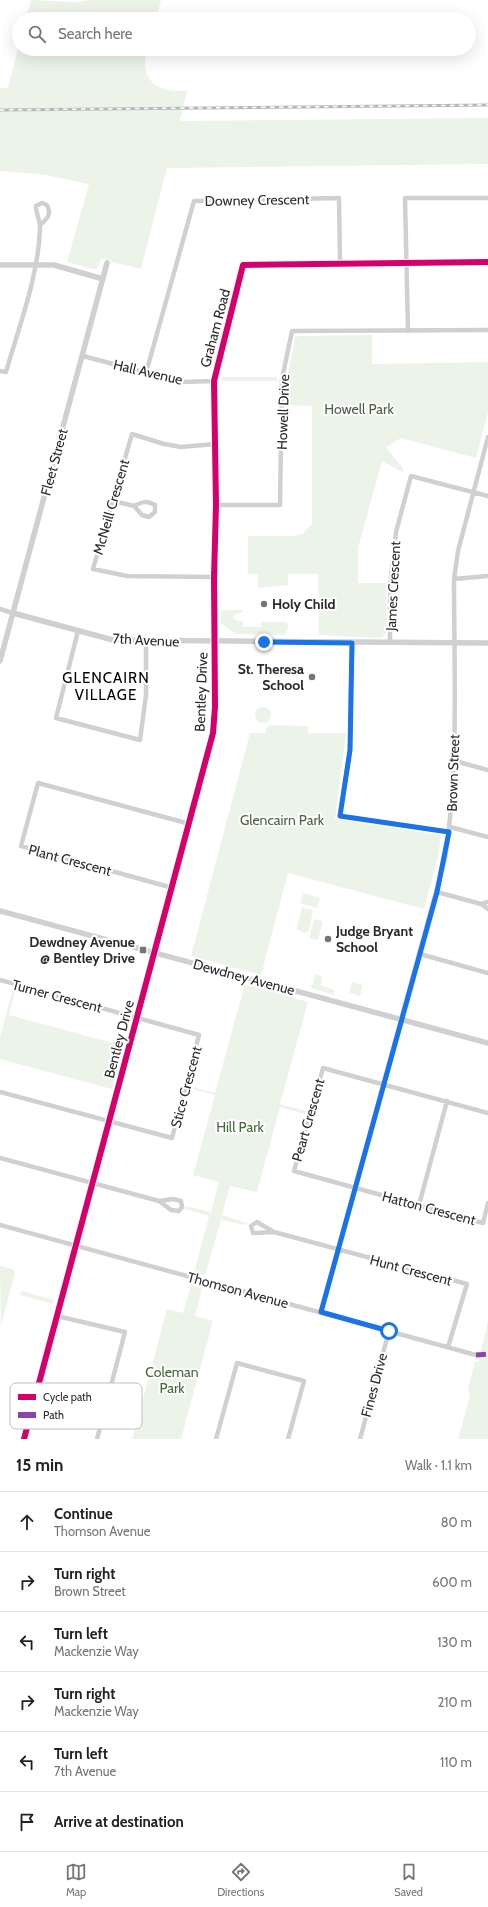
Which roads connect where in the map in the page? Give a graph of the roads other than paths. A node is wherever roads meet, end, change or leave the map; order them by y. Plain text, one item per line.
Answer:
1 (488, 198) edge
2 (40, 225) dead end
3 (488, 262) edge
4 (107, 263) dead end
5 (340, 263) junction
6 (407, 263) junction
7 (36, 264) junction
8 (0, 265) edge
9 (103, 279) junction
10 (488, 330) edge
11 (408, 331) junction
12 (83, 356) junction
13 (0, 371) edge
14 (146, 373) junction
15 (214, 381) junction
16 (488, 437) edge
17 (215, 444) junction
18 (474, 494) junction
19 (488, 496) edge
20 (113, 501) junction
21 (216, 505) junction
22 (134, 506) dead end
23 (488, 576) edge
24 (214, 577) junction
25 (454, 578) junction
26 (0, 610) edge
27 (13, 613) junction
28 (78, 631) junction
29 (146, 642) junction
30 (215, 642) junction
31 (352, 643) junction
32 (390, 643) junction
33 (454, 643) junction
34 (488, 643) edge
35 (0, 661) edge
36 (455, 761) junction
37 (488, 770) edge
38 (190, 824) junction
39 (449, 829) junction
40 (488, 837) edge
41 (173, 888) junction
42 (437, 892) junction
43 (488, 902) edge
44 (481, 904) junction
45 (488, 909) edge
46 (0, 911) edge
47 (155, 953) junction
48 (420, 954) junction
49 (488, 973) edge
50 (0, 980) edge
51 (137, 1018) junction
52 (402, 1020) junction
53 (488, 1043) edge
54 (384, 1084) junction
55 (0, 1092) edge
56 (447, 1101) junction
57 (488, 1113) edge
58 (109, 1122) junction
59 (0, 1158) edge
60 (92, 1183) junction
61 (356, 1188) junction
62 (159, 1201) junction
63 (488, 1203) edge
64 (419, 1205) junction
65 (0, 1225) edge
66 (274, 1232) dead end
67 (75, 1245) junction
68 (338, 1250) junction
69 (321, 1312) junction
70 (57, 1316) junction
71 (389, 1331) junction
72 (448, 1347) junction
73 (476, 1355) dead end
74 (39, 1383) edge
75 (111, 1383) edge
76 (27, 1429) edge
77 (99, 1429) edge
78 (24, 1439) edge
79 (96, 1439) edge
80 (216, 1439) edge
81 (288, 1439) edge
82 (360, 1439) edge

1 - 6 street
2 - 7 street
3 - 6 street, Graham Road
4 - 9 street, Fleet Street
5 - 6 street, Graham Road
5 - 14 street, Downey Crescent
5 - 15 street, Graham Road
6 - 11 street
7 - 8 street
7 - 9 street
7 - 13 street
9 - 12 street, Fleet Street
10 - 11 street, Howell Drive
11 - 21 street, Howell Drive
12 - 14 street, Hall Avenue
12 - 27 street, Fleet Street
14 - 15 street, Hall Avenue
15 - 17 street, Graham Road
16 - 18 street, Brown Street
17 - 20 street, McNeill Crescent
17 - 21 street, Graham Road
18 - 19 street
18 - 25 street, Brown Street
18 - 32 street, James Crescent
20 - 22 street
20 - 24 street, McNeill Crescent
21 - 24 street, Graham Road
23 - 25 street
24 - 30 street, Graham Road
25 - 33 street, Brown Street
26 - 27 street, 7th Avenue
27 - 28 street, 7th Avenue
27 - 35 street, Fleet Street
28 - 29 street, 7th Avenue
28 - 29 street
29 - 30 street, 7th Avenue
30 - 31 street, 7th Avenue
30 - 38 street, Bentley Drive
31 - 32 street, 7th Avenue
31 - 39 street
32 - 33 street, 7th Avenue
33 - 34 street, 7th Avenue
33 - 36 street, Brown Street
36 - 37 street
36 - 39 street, Brown Street
38 - 41 street, Bentley Drive
38 - 41 street, Plant Crescent
39 - 40 street
39 - 42 street, Brown Street
41 - 47 street, Bentley Drive
42 - 44 street
42 - 48 street, Brown Street
43 - 44 street
44 - 45 street
46 - 47 street, Dewdney Avenue
47 - 51 street, Bentley Drive
47 - 52 street, Dewdney Avenue
48 - 49 street
48 - 52 street, Brown Street
50 - 51 street, Turner Crescent
51 - 58 street, Bentley Drive
51 - 58 street, Stice Crescent
52 - 53 street, Dewdney Avenue
52 - 54 street, Brown Street
54 - 56 street
54 - 61 street, Brown Street
54 - 61 street, Peart Crescent
55 - 58 street
56 - 57 street
56 - 64 street
58 - 60 street, Bentley Drive
59 - 60 street
60 - 62 street
60 - 67 street, Bentley Drive
61 - 64 street, Hatton Crescent
61 - 68 street, Brown Street
62 - 62 street
63 - 64 street, Hatton Crescent
65 - 67 street, Thomson Avenue
66 - 68 street
67 - 69 street, Thomson Avenue
67 - 70 street, Bentley Drive
68 - 69 street, Brown Street
68 - 72 street, Hunt Crescent
69 - 71 street, Thomson Avenue
70 - 74 street, Bentley Drive
70 - 75 street
71 - 72 street, Thomson Avenue
71 - 82 street, Fines Drive
72 - 73 street, Thomson Avenue
76 - 78 street, Bentley Drive
77 - 79 street
80 - 81 street

